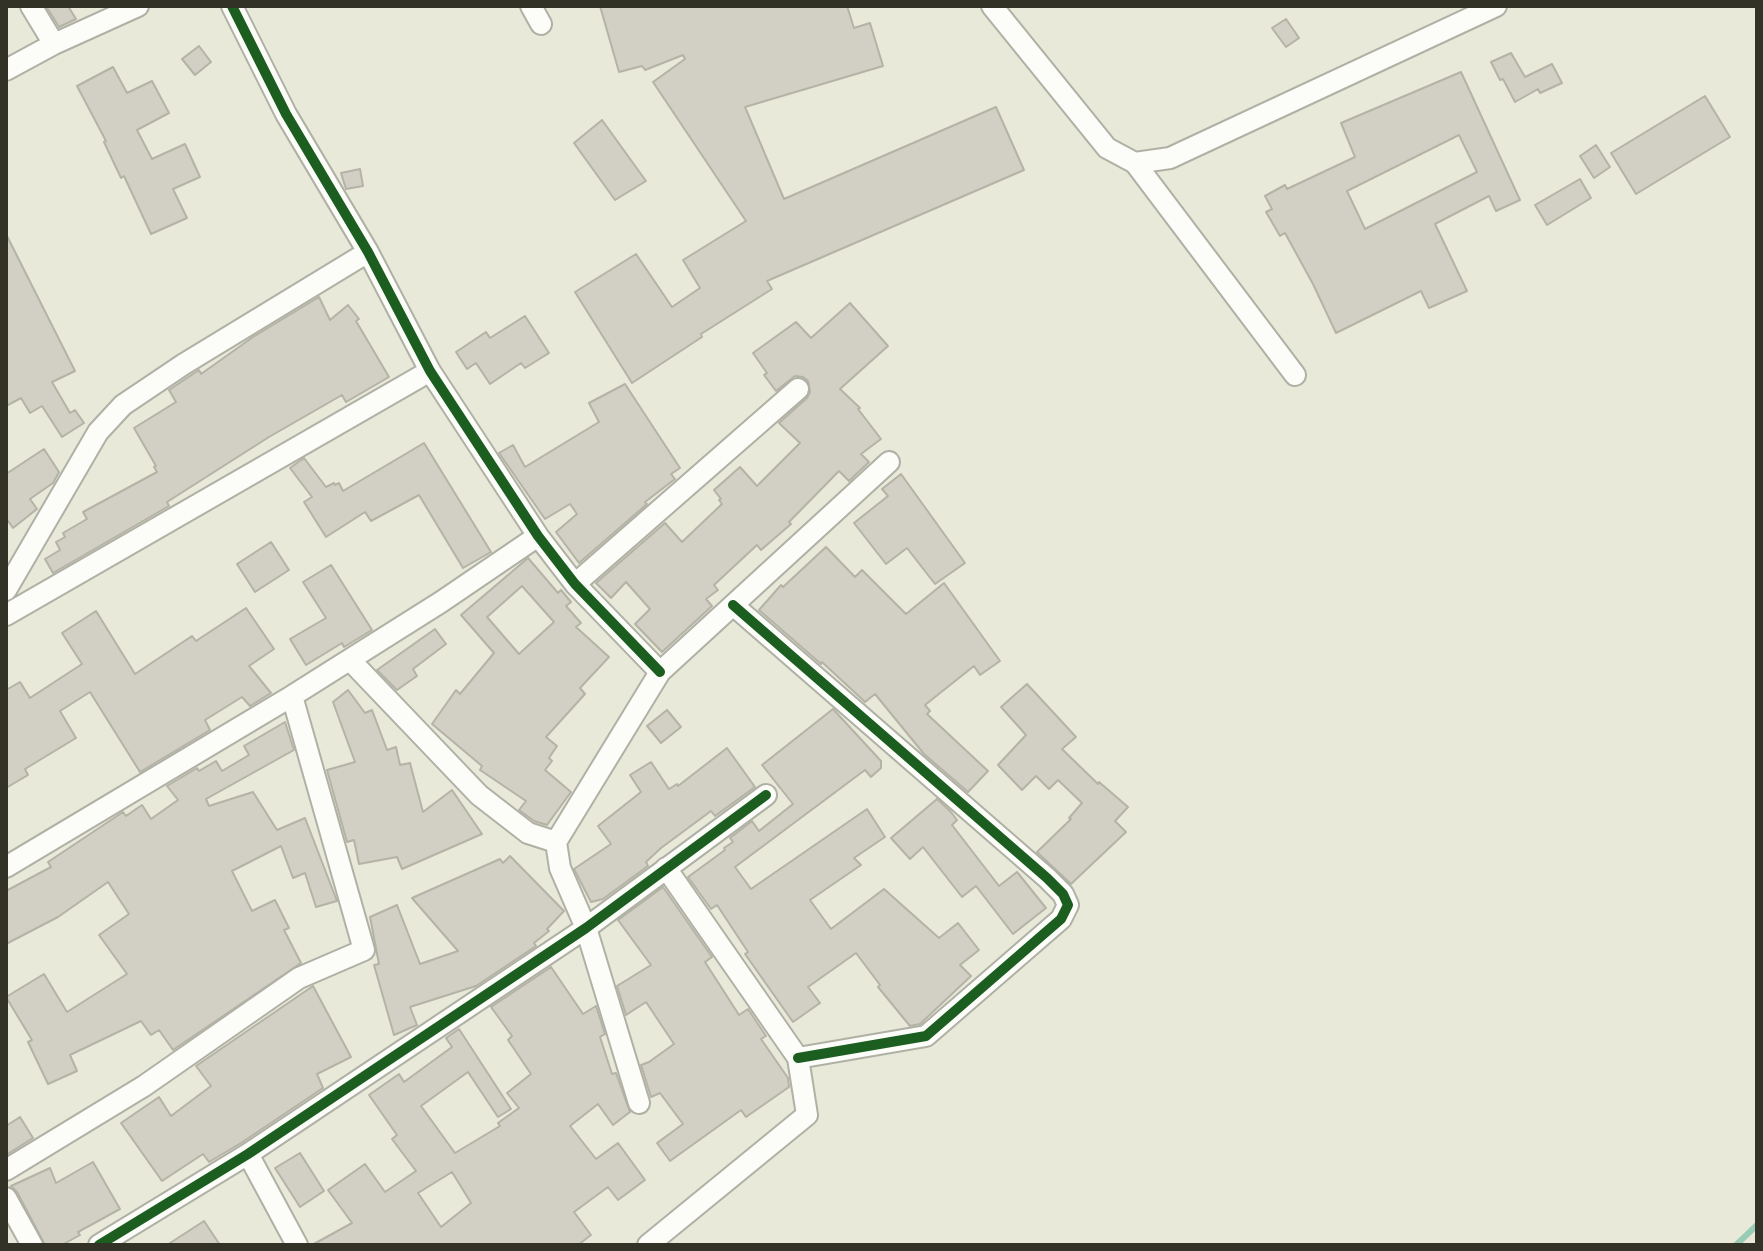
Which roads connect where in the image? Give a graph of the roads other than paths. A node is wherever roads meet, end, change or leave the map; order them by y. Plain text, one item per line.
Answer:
1 (31, 6) edge
2 (138, 6) edge
3 (232, 6) edge
4 (992, 6) edge
5 (1496, 6) edge
6 (54, 44) junction
7 (6, 70) edge
8 (1135, 163) junction
9 (368, 252) junction
10 (430, 371) junction
11 (1295, 375) dead end
12 (798, 389) dead end
13 (889, 462) dead end
14 (538, 536) junction
15 (575, 584) junction
16 (6, 590) edge
17 (733, 605) junction
18 (6, 615) edge
19 (350, 660) junction
20 (660, 672) junction
21 (292, 696) junction
22 (766, 795) dead end
23 (556, 842) junction
24 (6, 867) edge
25 (666, 868) junction
26 (586, 928) junction
27 (798, 1058) junction
28 (639, 1103) dead end
29 (248, 1154) junction
30 (6, 1170) edge
31 (6, 1198) edge
32 (32, 1245) edge
33 (99, 1245) edge
34 (297, 1245) edge
35 (648, 1245) edge

1 - 6 street
2 - 6 street
3 - 9 street
4 - 8 street
5 - 8 street
6 - 7 street
8 - 11 street
9 - 10 street
9 - 16 street
10 - 14 street
10 - 18 street
12 - 15 street
13 - 17 street
14 - 15 street
14 - 19 street
15 - 20 street
17 - 20 street
17 - 27 street
19 - 21 street
19 - 23 street
20 - 23 street
21 - 24 street
21 - 30 street
22 - 25 street
23 - 26 street
25 - 26 street
25 - 27 street
26 - 28 street
26 - 29 street
27 - 35 street
29 - 33 street
29 - 34 street
31 - 32 street

